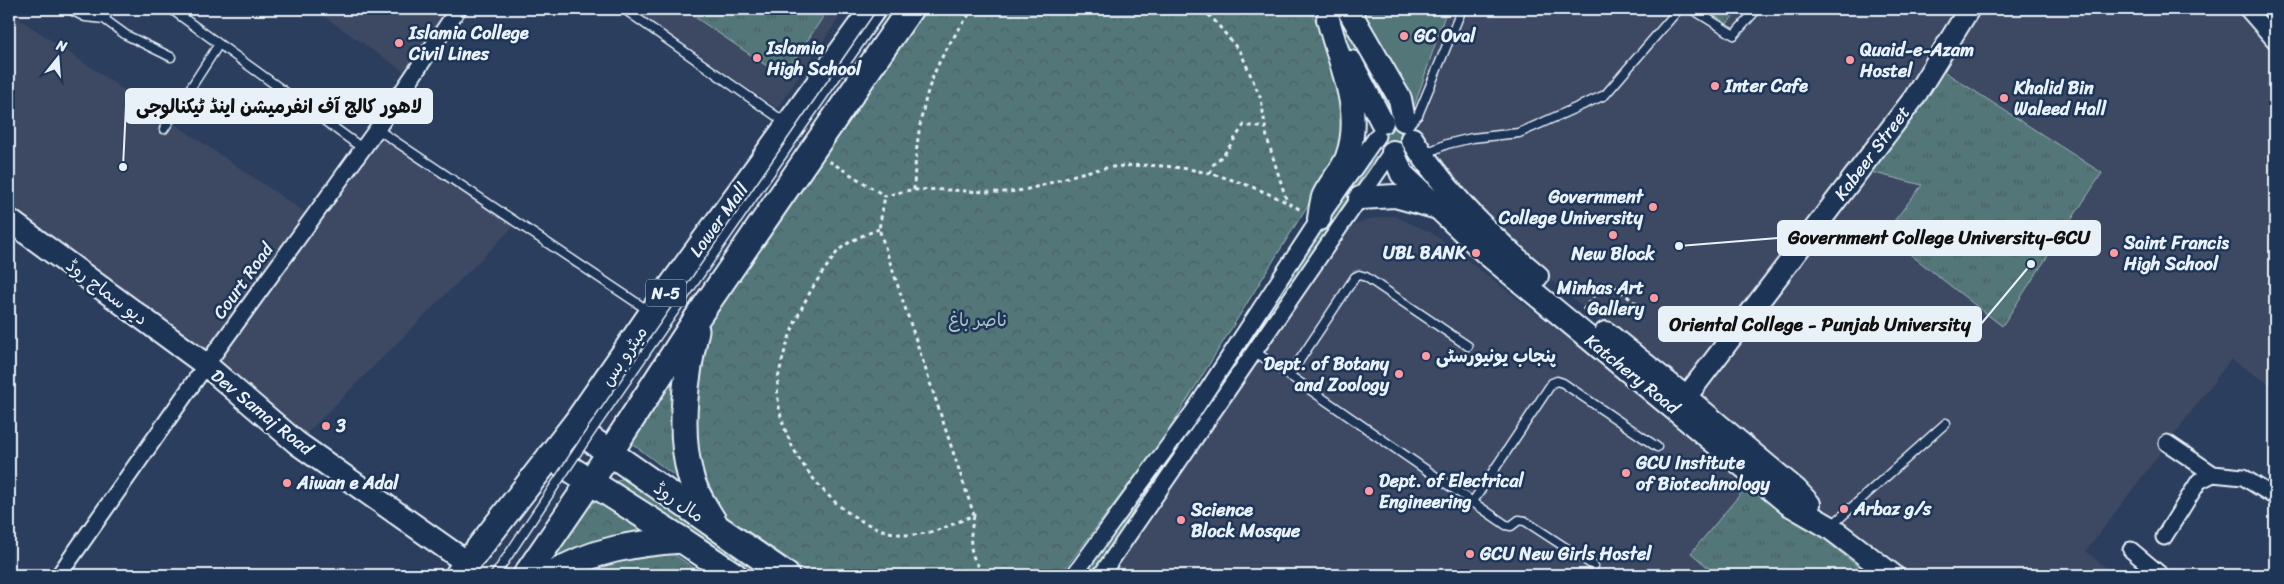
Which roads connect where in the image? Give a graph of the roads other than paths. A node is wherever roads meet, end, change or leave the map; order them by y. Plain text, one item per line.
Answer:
1 (69, 9) edge
2 (110, 9) edge
3 (171, 9) edge
4 (458, 9) edge
5 (624, 9) edge
6 (873, 9) edge
7 (883, 9) edge
8 (910, 9) edge
9 (1348, 9) edge
10 (1462, 9) edge
11 (1679, 9) edge
12 (1692, 9) edge
13 (1757, 9) edge
14 (1969, 9) edge
15 (2246, 9) edge
16 (1325, 14) edge
17 (104, 19) junction
18 (2273, 33) edge
19 (219, 44) junction
20 (171, 57) dead end
21 (788, 125) junction
22 (164, 129) dead end
23 (377, 129) junction
24 (1399, 137) junction
25 (362, 148) junction
26 (1360, 198) junction
27 (1438, 208) junction
28 (9, 220) edge
29 (1319, 220) junction
30 (652, 313) junction
31 (699, 315) junction
32 (1468, 346) dead end
33 (1254, 352) junction
34 (206, 365) junction
35 (1289, 376) junction
36 (1680, 403) junction
37 (1946, 422) dead end
38 (573, 427) junction
39 (2167, 444) dead end
40 (1657, 447) dead end
41 (609, 454) junction
42 (550, 456) junction
43 (2213, 474) junction
44 (590, 482) junction
45 (2275, 498) edge
46 (1472, 503) junction
47 (1830, 527) junction
48 (719, 531) junction
49 (2164, 537) dead end
50 (682, 540) junction
51 (2131, 550) dead end
52 (1594, 566) dead end
53 (462, 569) edge
54 (59, 575) edge
55 (495, 575) edge
56 (526, 575) edge
57 (552, 575) edge
58 (734, 575) edge
59 (786, 575) edge
60 (1074, 575) edge
61 (1101, 575) edge
62 (1892, 575) edge
63 (2161, 575) edge

1 - 17 lane
2 - 17 lane
3 - 19 lane
4 - 23 street, Court Road
5 - 21 lane
6 - 21 main road, Lower Mall / N-5
7 - 55 lane, میٹرو بس, bridge
8 - 31 main road, Lower Mall / N-5
9 - 24 main road, Katchery Road
10 - 24 lane
11 - 24 lane
12 - 13 lane
14 - 36 street, Kabeer Street
15 - 18 street
16 - 24 main road, Katchery Road
16 - 29 main road
17 - 20 lane
19 - 22 lane
19 - 25 lane
21 - 30 main road, Lower Mall / N-5
23 - 25 street, Court Road
23 - 30 lane
24 - 26 street
24 - 27 main road, Katchery Road
24 - 29 street
24 - 36 main road
25 - 34 street, Court Road
26 - 27 main road
26 - 33 street
27 - 36 main road, Katchery Road
28 - 34 main road, دیو سماج روڈ
29 - 60 street
30 - 38 main road, Lower Mall / N-5
31 - 41 main road, Lower Mall / N-5
31 - 48 main road
32 - 35 lane
33 - 35 lane
33 - 61 street
34 - 53 main road, Dev Samaj Road
34 - 54 street, Court Road
35 - 46 lane
36 - 47 main road
37 - 47 lane
38 - 41 main road, مال روڈ
38 - 42 main road, Lower Mall / N-5
39 - 43 street
40 - 46 lane
41 - 44 main road, Lower Mall / N-5
41 - 48 main road, مال روڈ
42 - 44 main road, مال روڈ
42 - 53 main road, Lower Mall / N-5
43 - 45 street
43 - 49 street
44 - 50 main road, مال روڈ
44 - 56 main road, Lower Mall / N-5
46 - 52 lane
47 - 62 main road
48 - 59 main road, مال روڈ
50 - 57 main road
50 - 58 main road, مال روڈ
51 - 63 street

